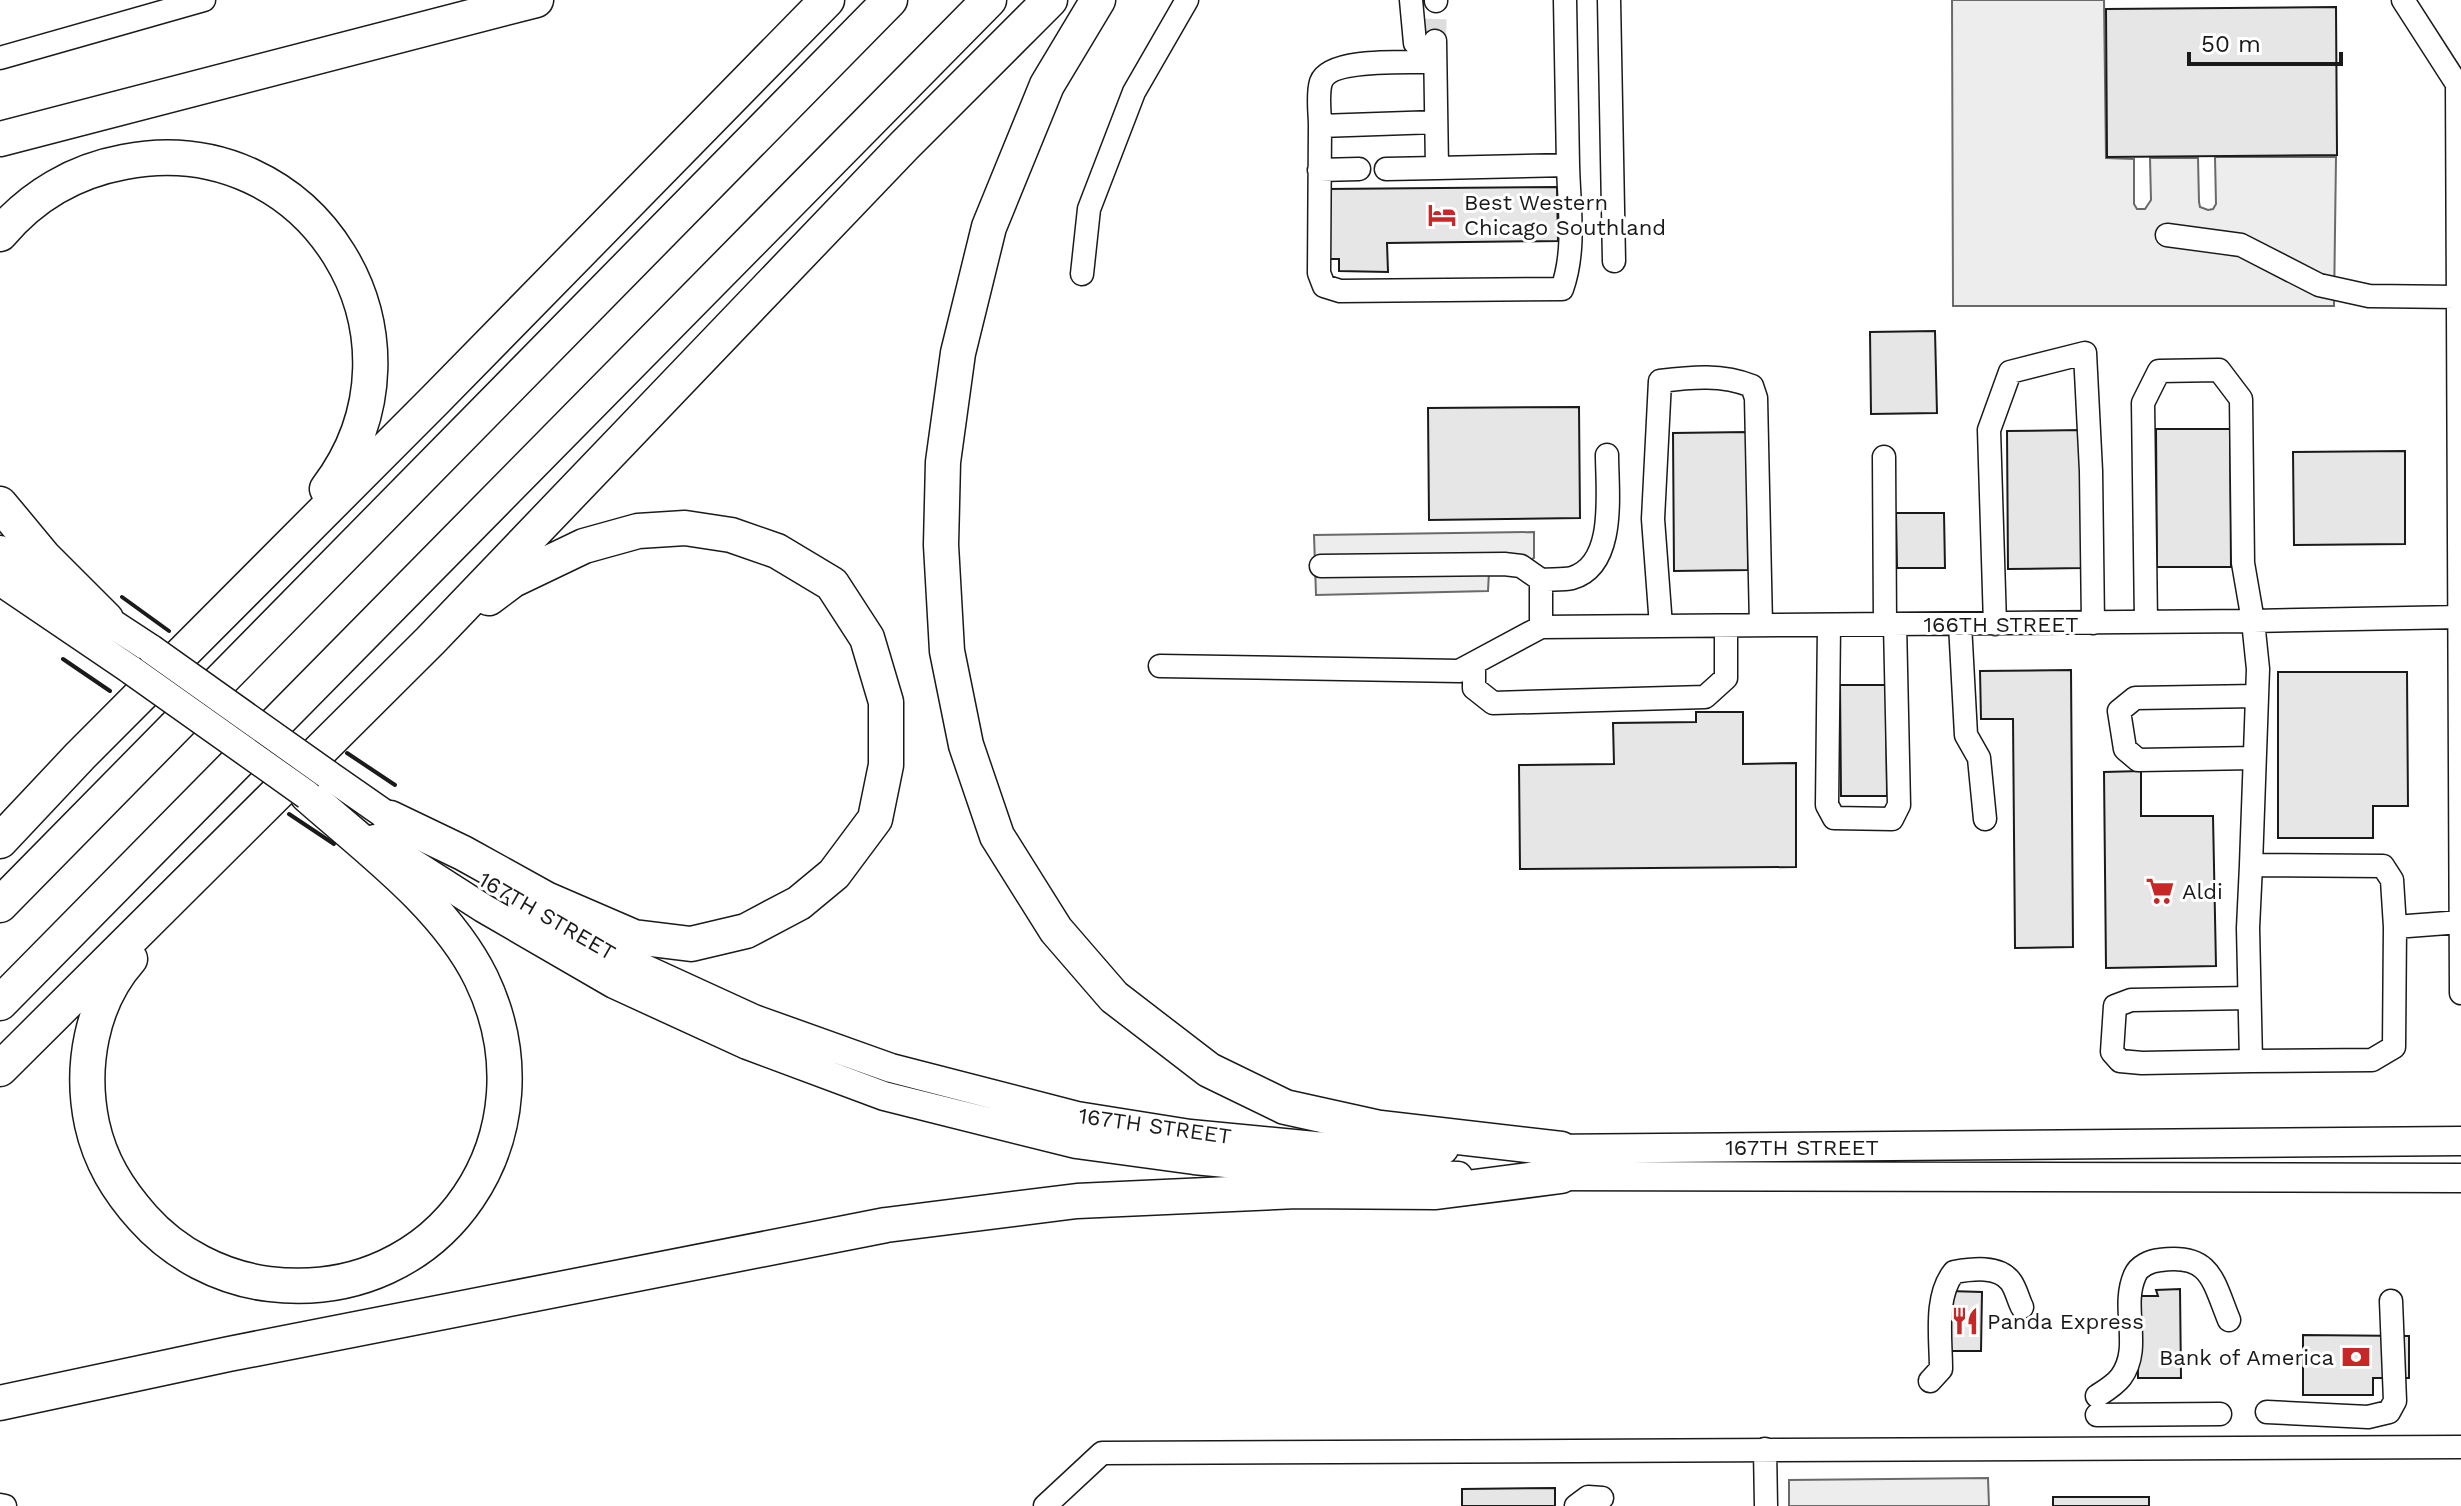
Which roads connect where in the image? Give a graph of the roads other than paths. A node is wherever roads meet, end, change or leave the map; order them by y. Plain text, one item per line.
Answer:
1 (204, 0) edge
2 (536, 0) edge
3 (827, 0) edge
4 (890, 0) edge
5 (989, 0) edge
6 (1050, 0) edge
7 (1098, 0) edge
8 (1187, 0) edge
9 (1411, 0) edge
10 (1565, 0) edge
11 (1609, 0) edge
12 (2403, 0) edge
13 (1435, 52) junction
14 (0, 58) edge
15 (1436, 122) junction
16 (1320, 126) junction
17 (2459, 138) edge
18 (0, 139) edge
19 (1568, 165) junction
20 (1437, 168) junction
21 (1359, 169) dead end
22 (1386, 169) dead end
23 (1319, 170) junction
24 (0, 234) edge
25 (2167, 235) dead end
26 (1614, 261) dead end
27 (1082, 274) dead end
28 (2457, 297) junction
29 (1607, 455) dead end
30 (1884, 457) dead end
31 (0, 504) edge
32 (0, 550) edge
33 (1321, 566) dead end
34 (264, 572) junction
35 (1541, 580) junction
36 (0, 581) edge
37 (2459, 617) edge
38 (106, 619) junction
39 (2253, 621) junction
40 (2146, 622) junction
41 (2093, 623) junction
42 (1890, 624) junction
43 (1960, 624) junction
44 (1995, 624) junction
45 (1761, 625) junction
46 (1829, 625) junction
47 (1661, 626) junction
48 (1726, 626) junction
49 (1541, 627) junction
50 (430, 641) junction
51 (1474, 663) junction
52 (1160, 666) dead end
53 (2257, 696) junction
54 (80, 756) junction
55 (2254, 758) junction
56 (317, 784) junction
57 (390, 818) junction
58 (1985, 819) dead end
59 (0, 826) edge
60 (0, 841) edge
61 (2460, 846) edge
62 (2251, 865) junction
63 (197, 871) junction
64 (0, 905) edge
65 (2460, 922) edge
66 (2395, 927) junction
67 (2461, 993) edge
68 (2249, 998) junction
69 (0, 1003) edge
70 (2251, 1061) junction
71 (0, 1069) edge
72 (2461, 1141) edge
73 (1561, 1162) junction
74 (2461, 1178) edge
75 (2391, 1301) dead end
76 (2022, 1307) dead end
77 (2229, 1320) dead end
78 (1930, 1381) dead end
79 (0, 1403) edge
80 (2267, 1412) dead end
81 (2220, 1414) dead end
82 (2461, 1447) edge
83 (1765, 1449) junction
84 (1602, 1498) dead end
85 (1045, 1506) edge
86 (1576, 1506) edge
87 (1766, 1506) edge

1 - 14 street
2 - 18 highway
3 - 34 highway
4 - 64 highway
5 - 69 highway
6 - 50 highway
7 - 73 highway
8 - 27 street
9 - 13 street
10 - 19 street
11 - 26 street
12 - 17 street
13 - 15 street
13 - 16 street
15 - 16 street
15 - 20 street
16 - 23 street
17 - 28 street
19 - 20 street
19 - 23 street
20 - 22 street
21 - 23 street
24 - 34 highway
25 - 28 street
28 - 37 street
29 - 35 street
30 - 42 street
31 - 38 highway
32 - 38 main road, 167TH STREET
33 - 35 street
34 - 54 highway
35 - 49 street
36 - 56 main road, 167TH STREET, bridge
37 - 39 street, 166TH STREET
37 - 61 street
38 - 56 main road, 167TH STREET, bridge
39 - 40 street, 166TH STREET
39 - 40 street
39 - 53 street
40 - 41 street, 166TH STREET
41 - 44 street, 166TH STREET
41 - 44 street
42 - 43 street, 166TH STREET
42 - 46 street, 166TH STREET
42 - 46 street
43 - 44 street, 166TH STREET
43 - 58 street
45 - 46 street, 166TH STREET
45 - 47 street
45 - 48 street, 166TH STREET
47 - 48 street, 166TH STREET
47 - 49 street, 166TH STREET
48 - 51 street
49 - 51 street
50 - 57 highway
50 - 63 highway
51 - 52 street
53 - 55 street
53 - 55 street
54 - 59 highway
54 - 60 highway
55 - 62 street
56 - 57 main road, 167TH STREET
56 - 63 highway
56 - 73 main road, 167TH STREET
57 - 73 main road, 167TH STREET
61 - 65 street
62 - 66 street
62 - 68 street
63 - 71 highway
65 - 66 street
65 - 67 street
66 - 70 street
68 - 70 street
68 - 70 street
72 - 73 main road, 167TH STREET
73 - 74 main road, 167TH STREET
73 - 79 highway
75 - 80 street
76 - 78 street
77 - 81 street
82 - 83 street
83 - 85 street
83 - 87 street
84 - 86 street

